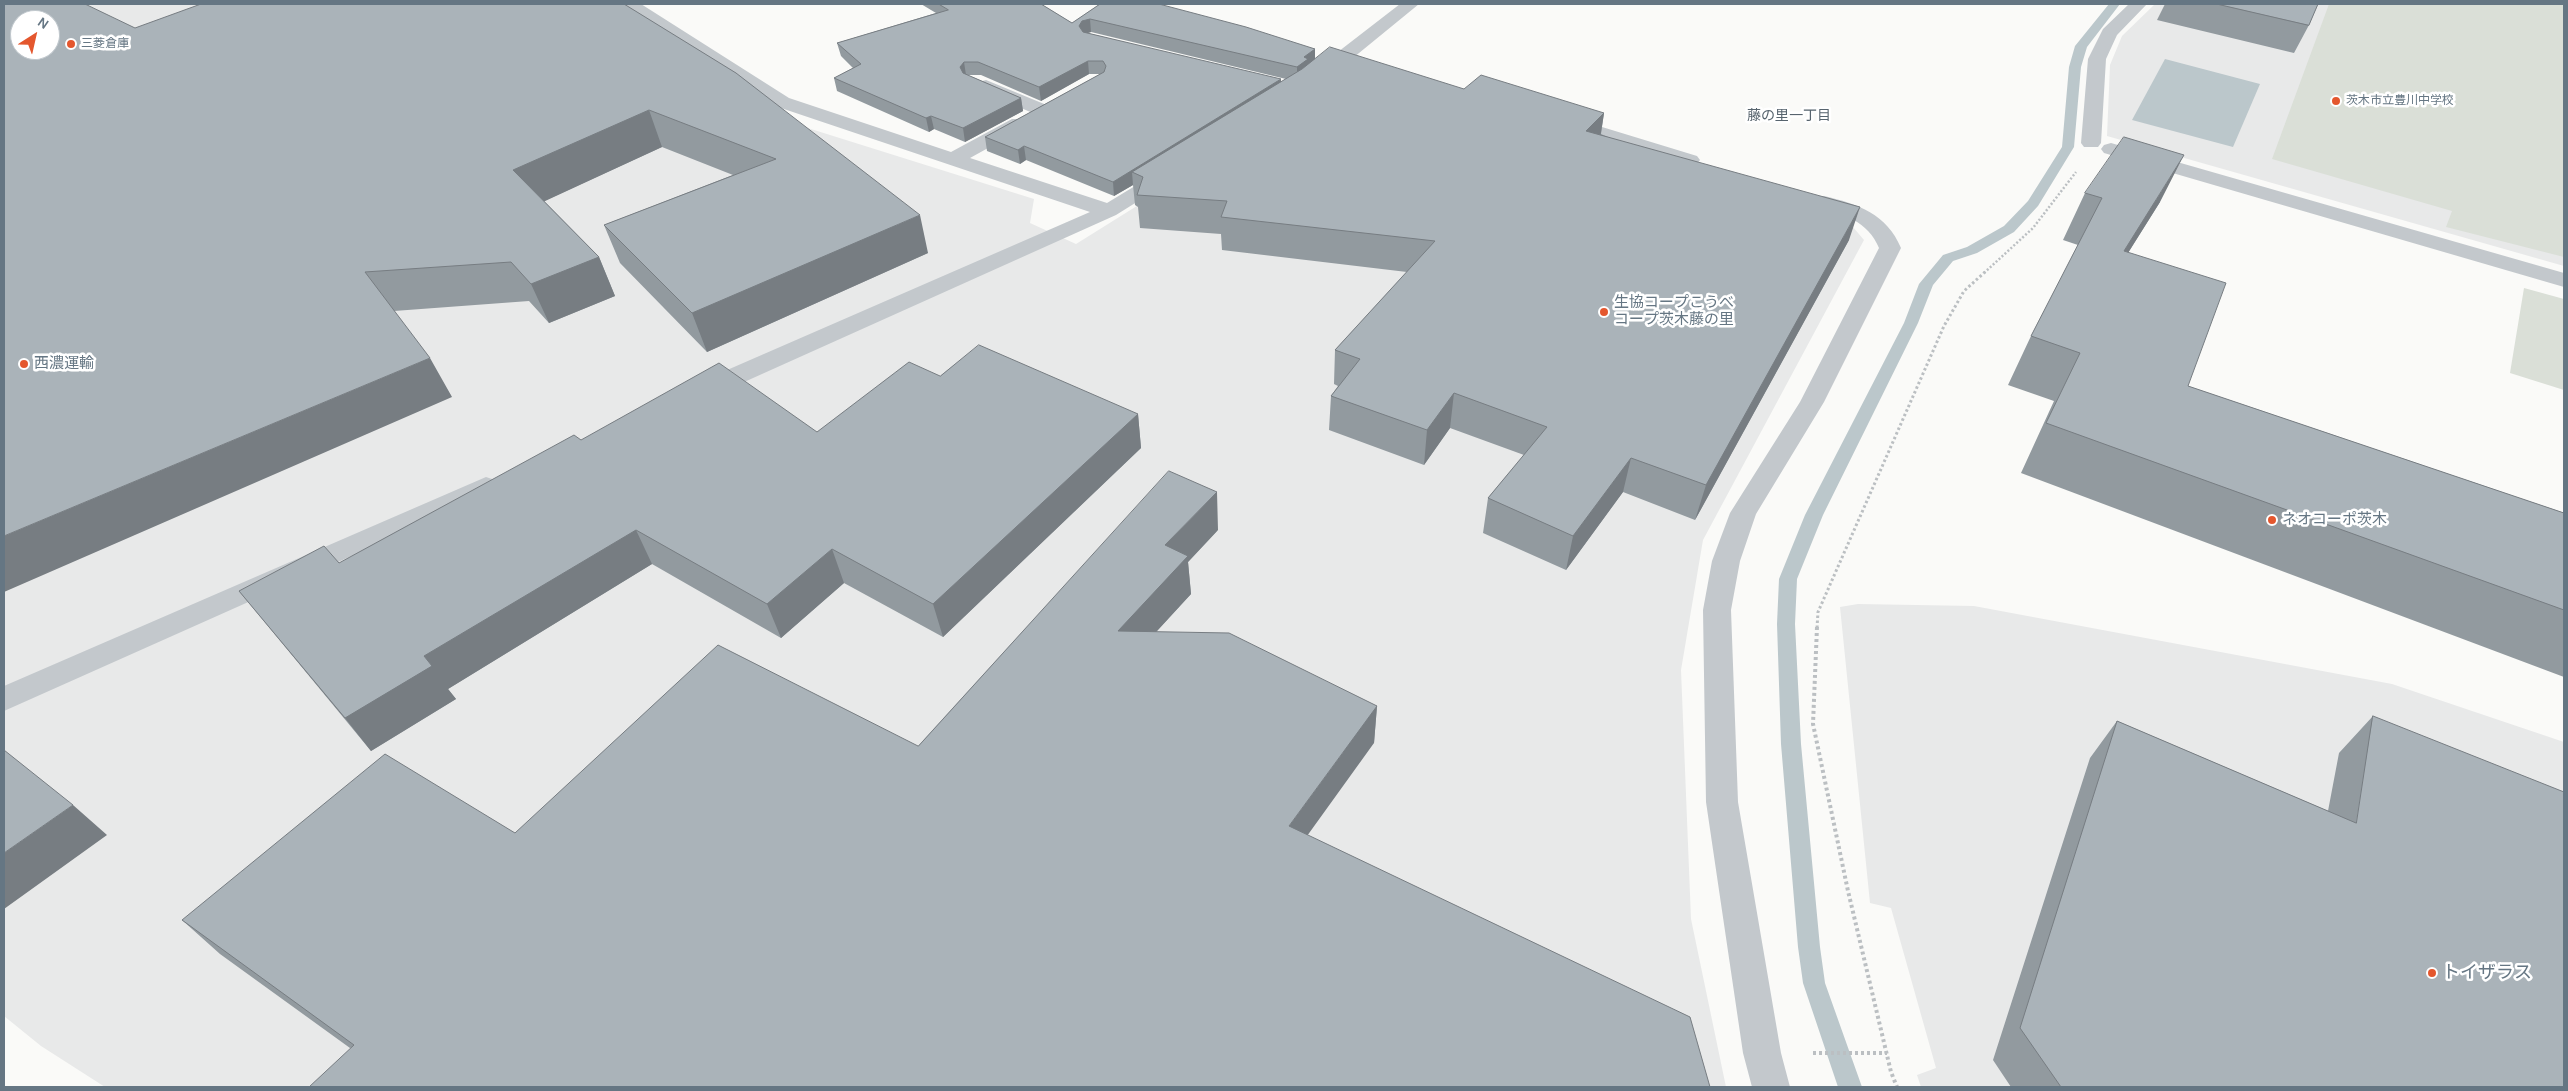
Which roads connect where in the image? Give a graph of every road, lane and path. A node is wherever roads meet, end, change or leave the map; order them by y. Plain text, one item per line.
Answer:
1 (630, 4) edge
2 (1410, 4) edge
3 (2138, 4) edge
4 (1329, 68) junction
5 (1355, 74) edge
6 (973, 81) edge
7 (1301, 90) edge
8 (1541, 114) edge
9 (2100, 146) junction
10 (953, 159) junction
11 (1185, 164) edge
12 (1711, 167) edge
13 (1805, 196) edge
14 (1109, 211) junction
15 (2564, 280) edge
16 (680, 401) edge
17 (506, 477) edge
18 (4, 699) edge
19 (1824, 1053) dead end
20 (1887, 1053) junction
21 (1771, 1087) edge
22 (1897, 1087) edge

1 - 10 street
2 - 4 street
3 - 9 street
4 - 5 street
4 - 7 street
6 - 10 street
8 - 12 street
9 - 15 street
9 - 20 path
10 - 14 street
11 - 14 street
13 - 21 street
14 - 16 street
17 - 18 street
19 - 20 path
20 - 22 path

